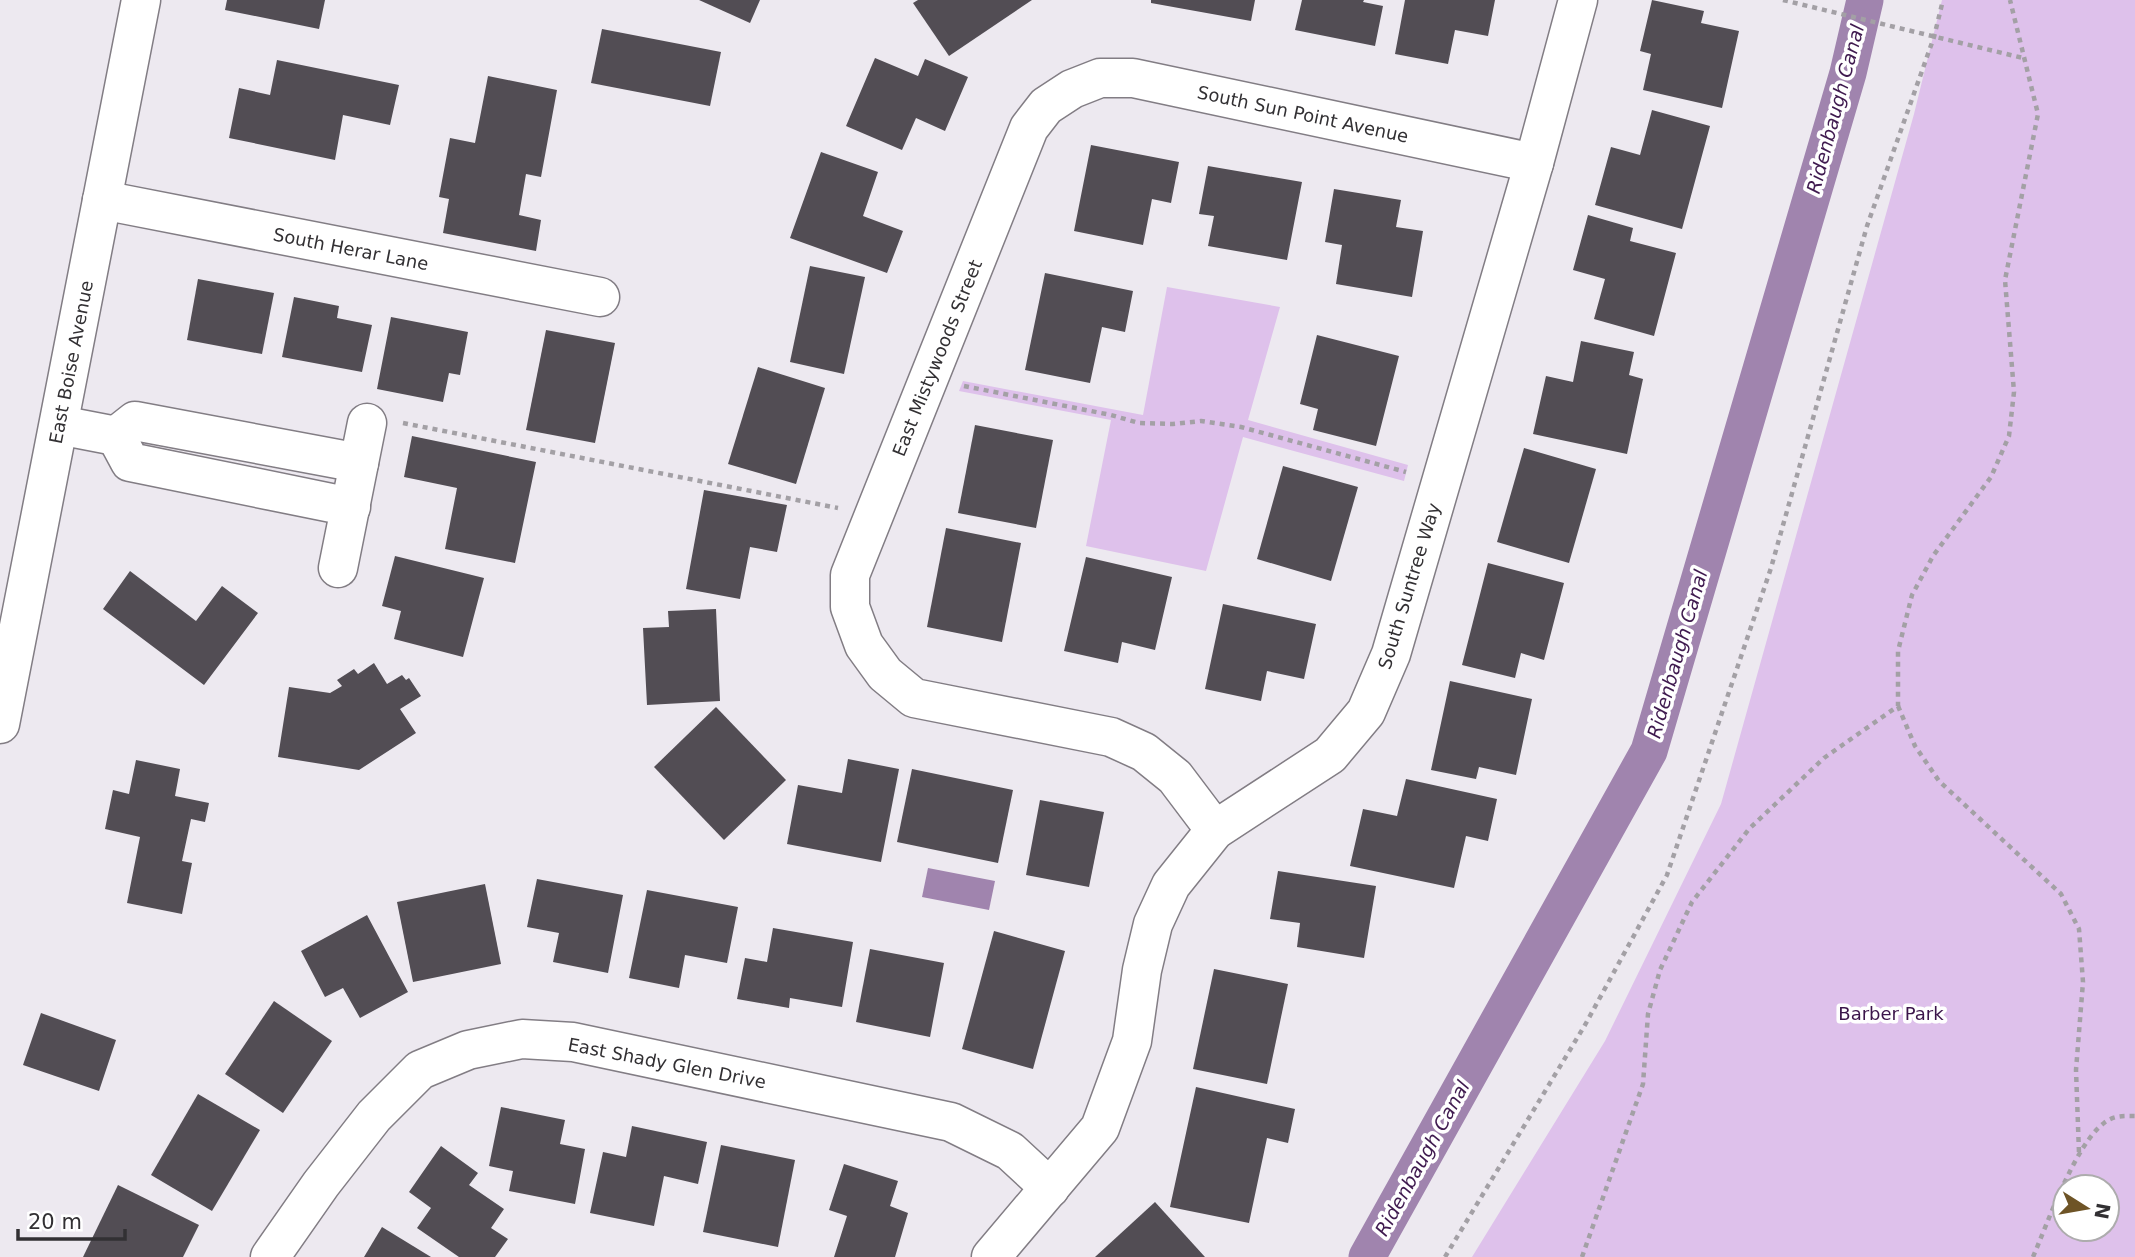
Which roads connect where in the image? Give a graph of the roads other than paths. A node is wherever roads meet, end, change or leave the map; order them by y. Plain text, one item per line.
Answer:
1 (141, 0) edge
2 (1578, 0) edge
3 (1072, 89) joint
4 (1534, 163) junction
5 (102, 200) junction
6 (600, 298) dead end
7 (385, 423) road end
8 (58, 425) junction
9 (116, 436) junction
10 (359, 463) junction
11 (351, 507) junction
12 (338, 568) dead end
13 (0, 724) edge
14 (1215, 830) junction
15 (1050, 1188) junction
16 (270, 1257) edge
17 (991, 1257) edge

1 - 5 street, East Boise Avenue
2 - 4 street, South Suntree Way
3 - 4 street, South Sun Point Avenue
3 - 14 street, East Mistywoods Street
4 - 14 street, South Suntree Way
5 - 6 street, South Herar Lane
5 - 8 street, East Boise Avenue
7 - 10 street
8 - 9 street
8 - 13 street, East Boise Avenue
9 - 10 street
9 - 11 street
10 - 11 street
11 - 12 street
14 - 15 street, South Suntree Way
15 - 16 street, East Shady Glen Drive
15 - 17 street, South Suntree Way

